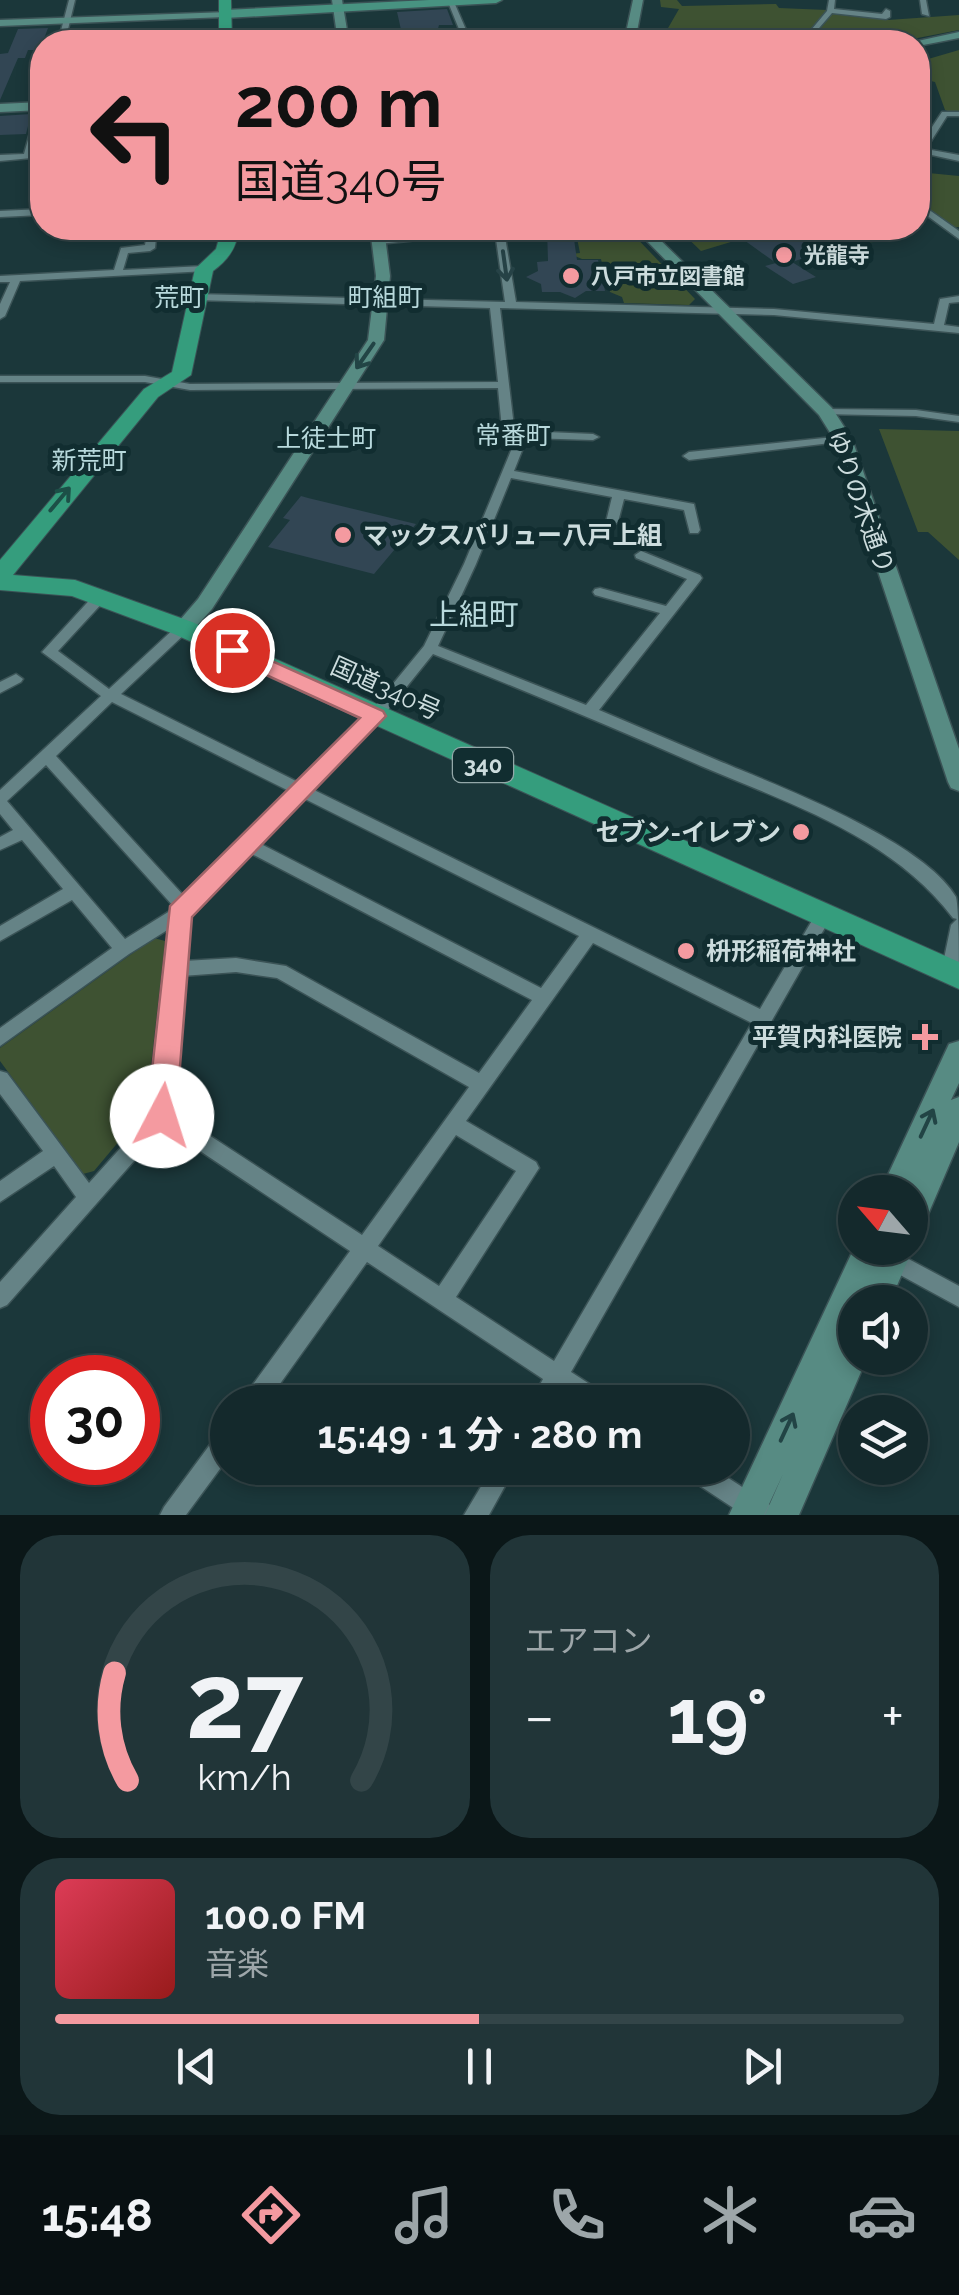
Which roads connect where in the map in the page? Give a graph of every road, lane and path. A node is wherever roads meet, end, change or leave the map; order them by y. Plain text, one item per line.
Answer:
1 (72, 0) edge
2 (496, 0) edge
3 (638, 0) edge
4 (832, 0) edge
5 (923, 0) edge
6 (451, 2) junction
7 (338, 4) edge
8 (225, 7) edge
9 (830, 11) junction
10 (886, 11) dead end
11 (926, 14) dead end
12 (67, 20) junction
13 (0, 22) edge
14 (64, 30) edge
15 (342, 30) edge
16 (462, 30) edge
17 (632, 30) edge
18 (814, 30) edge
19 (959, 34) edge
20 (930, 40) edge
21 (30, 106) edge
22 (0, 108) edge
23 (956, 114) dead end
24 (930, 135) edge
25 (30, 149) edge
26 (930, 152) edge
27 (28, 156) joint
28 (2, 158) edge
29 (959, 158) edge
30 (0, 172) edge
31 (30, 213) edge
32 (0, 214) edge
33 (930, 214) edge
34 (959, 236) edge
35 (151, 240) edge
36 (230, 240) edge
37 (378, 240) edge
38 (503, 240) edge
39 (653, 240) edge
40 (204, 269) junction
41 (118, 272) junction
42 (16, 278) junction
43 (0, 279) edge
44 (195, 297) junction
45 (959, 298) edge
46 (382, 301) junction
47 (496, 304) junction
48 (511, 305) junction
49 (724, 310) junction
50 (0, 316) edge
51 (938, 329) junction
52 (959, 330) edge
53 (0, 378) edge
54 (170, 382) junction
55 (501, 385) junction
56 (343, 386) junction
57 (826, 412) junction
58 (959, 418) edge
59 (523, 434) junction
60 (593, 438) dead end
61 (843, 440) junction
62 (689, 456) dead end
63 (508, 474) junction
64 (619, 494) junction
65 (612, 522) dead end
66 (694, 530) dead end
67 (641, 556) dead end
68 (0, 579) edge
69 (600, 592) dead end
70 (101, 596) junction
71 (668, 611) junction
72 (183, 628) junction
73 (430, 648) junction
74 (16, 679) dead end
75 (0, 688) edge
76 (112, 696) junction
77 (590, 711) junction
78 (375, 716) junction
79 (47, 756) junction
80 (959, 782) edge
81 (300, 793) junction
82 (0, 801) edge
83 (24, 831) junction
84 (0, 844) edge
85 (248, 846) junction
86 (74, 891) junction
87 (182, 911) junction
88 (959, 912) edge
89 (823, 917) junction
90 (959, 925) edge
91 (590, 933) junction
92 (0, 934) edge
93 (123, 949) junction
94 (174, 969) junction
95 (954, 974) edge
96 (544, 998) junction
97 (764, 1020) junction
98 (0, 1038) edge
99 (959, 1053) edge
100 (0, 1079) edge
101 (483, 1084) junction
102 (959, 1110) edge
103 (162, 1116) junction
104 (455, 1124) junction
105 (56, 1153) junction
106 (950, 1155) edge
107 (903, 1175) edge
108 (928, 1191) edge
109 (0, 1194) edge
110 (89, 1198) junction
111 (365, 1250) junction
112 (876, 1265) edge
113 (906, 1265) edge
114 (959, 1297) edge
115 (0, 1298) edge
116 (442, 1300) junction
117 (839, 1375) edge
118 (557, 1376) junction
119 (266, 1385) edge
120 (552, 1385) edge
121 (570, 1385) edge
122 (210, 1463) edge
123 (494, 1485) edge
124 (719, 1485) edge
125 (761, 1513) edge
126 (172, 1515) edge
127 (476, 1515) edge

1 - 12 street
2 - 6 main road
3 - 17 street
4 - 9 street
5 - 11 street
6 - 7 main road
6 - 16 street
7 - 8 main road
7 - 15 street
8 - 12 street
9 - 10 street
9 - 18 street
12 - 13 street
12 - 14 street
19 - 20 street
21 - 22 street
23 - 24 street
25 - 27 street
26 - 29 street
27 - 28 street
28 - 30 street
31 - 32 street
33 - 34 street
35 - 41 street
36 - 40 highway, 国道340号 / 340
37 - 46 street
38 -> 48 street
39 - 49 street, ゆりの木通り
40 - 41 street
40 - 44 highway, 国道340号 / 340
41 - 42 street
42 - 43 street
42 - 50 street
44 - 46 street
44 - 54 highway, 国道340号 / 340
45 - 51 street
46 - 47 street
46 -> 56 street
47 - 48 street
47 - 55 street
48 - 49 street
49 - 51 street
49 - 57 street, ゆりの木通り
51 - 52 street
53 - 54 street
54 - 56 street
68 -> 54 highway, 国道340号 / 340
55 - 56 street
55 - 59 street
56 - 72 street
57 - 58 street
57 - 61 street, ゆりの木通り
59 - 60 street
59 - 63 street
61 - 62 street
61 - 80 street, ゆりの木通り
63 - 64 street
63 - 73 street
64 - 65 street
64 - 66 street
67 - 71 street
68 - 70 highway, 国道340号 / 340
69 - 71 street
70 - 72 highway, 国道340号 / 340
70 - 76 street
71 - 77 street
72 - 76 street
72 - 78 highway, 国道340号 / 340
73 - 77 street
73 - 78 street
74 - 75 street
76 - 79 street
76 - 81 street
77 - 88 street
78 - 81 street
78 - 89 highway, 国道340号 / 340
79 - 82 street
79 - 87 street
81 - 85 street
81 - 91 street
82 - 83 street
83 - 84 street
83 - 86 street
85 - 87 street
85 - 96 street
86 - 92 street
86 - 93 street
87 - 93 street
87 - 94 street
89 - 95 highway, 国道340号 / 340
89 - 97 street
90 - 95 street
91 - 96 street
91 - 97 street
93 - 98 street
94 - 101 street
94 - 103 street
96 - 101 street
97 - 118 street
107 -> 99 street
100 - 105 street
101 - 104 street
102 - 106 street
103 - 110 street
103 - 111 street
104 - 111 street
104 - 116 street
105 - 109 street
105 - 110 street
106 - 108 street
110 - 115 street
111 - 116 street
111 - 119 street
125 -> 112 street
113 - 114 street
116 - 118 street
117 - 125 street
118 - 120 street
118 - 121 street
122 - 126 street
123 - 127 street
124 - 125 street

